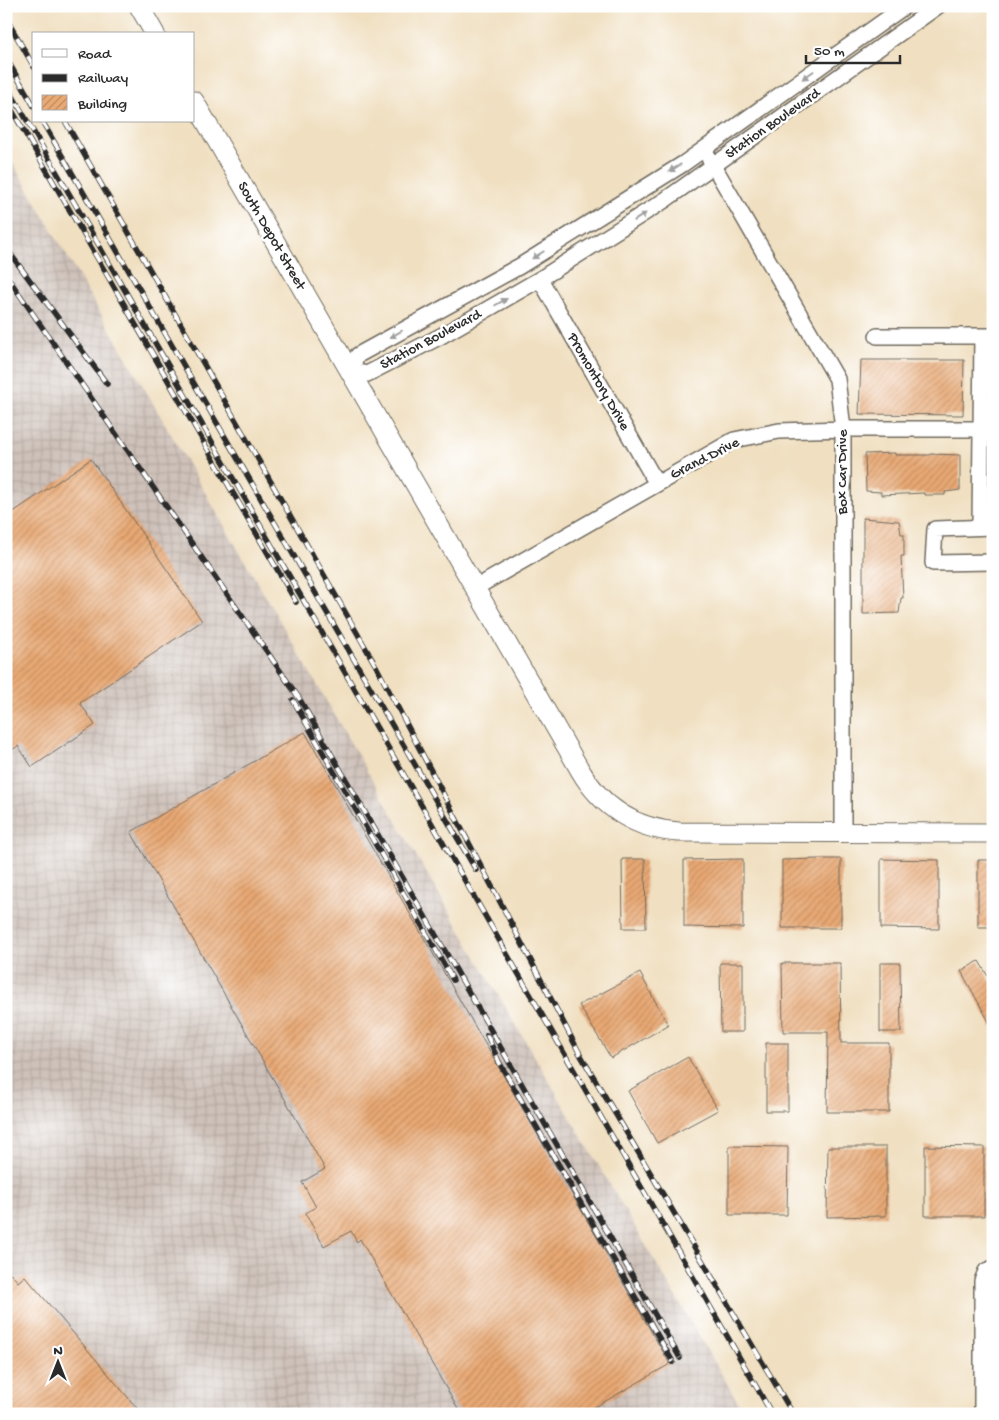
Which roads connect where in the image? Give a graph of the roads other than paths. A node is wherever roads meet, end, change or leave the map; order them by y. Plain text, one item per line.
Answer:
1 (139, 6) edge
2 (905, 6) edge
3 (938, 6) edge
4 (154, 32) edge
5 (195, 103) edge
6 (704, 148) junction
7 (713, 166) junction
8 (540, 279) junction
9 (877, 336) dead end
10 (987, 336) edge
11 (349, 370) junction
12 (843, 429) junction
13 (987, 429) edge
14 (657, 484) junction
15 (986, 526) edge
16 (993, 562) edge
17 (475, 588) junction
18 (843, 832) junction
19 (993, 833) edge
20 (989, 1270) edge
21 (987, 1354) edge
22 (982, 1414) edge

1 - 4 street
2 -> 6 street, Station Boulevard
3 - 7 street, Station Boulevard
5 - 11 street, South Depot Street
6 - 7 street, Box Car Drive
6 -> 11 street, Station Boulevard
8 -> 7 street, Station Boulevard
7 - 12 street, Box Car Drive
11 -> 8 street, Station Boulevard
8 - 14 street, Promontory Drive
9 - 10 street
10 - 13 street
11 - 17 street, South Depot Street
12 - 13 street, Grand Drive
12 - 14 street, Grand Drive
12 - 18 street, Box Car Drive
13 - 15 street
14 - 17 street, Grand Drive
15 - 16 street
17 - 18 street, South Depot Street
18 - 19 street, South Depot Street
20 - 21 street
21 - 22 street

